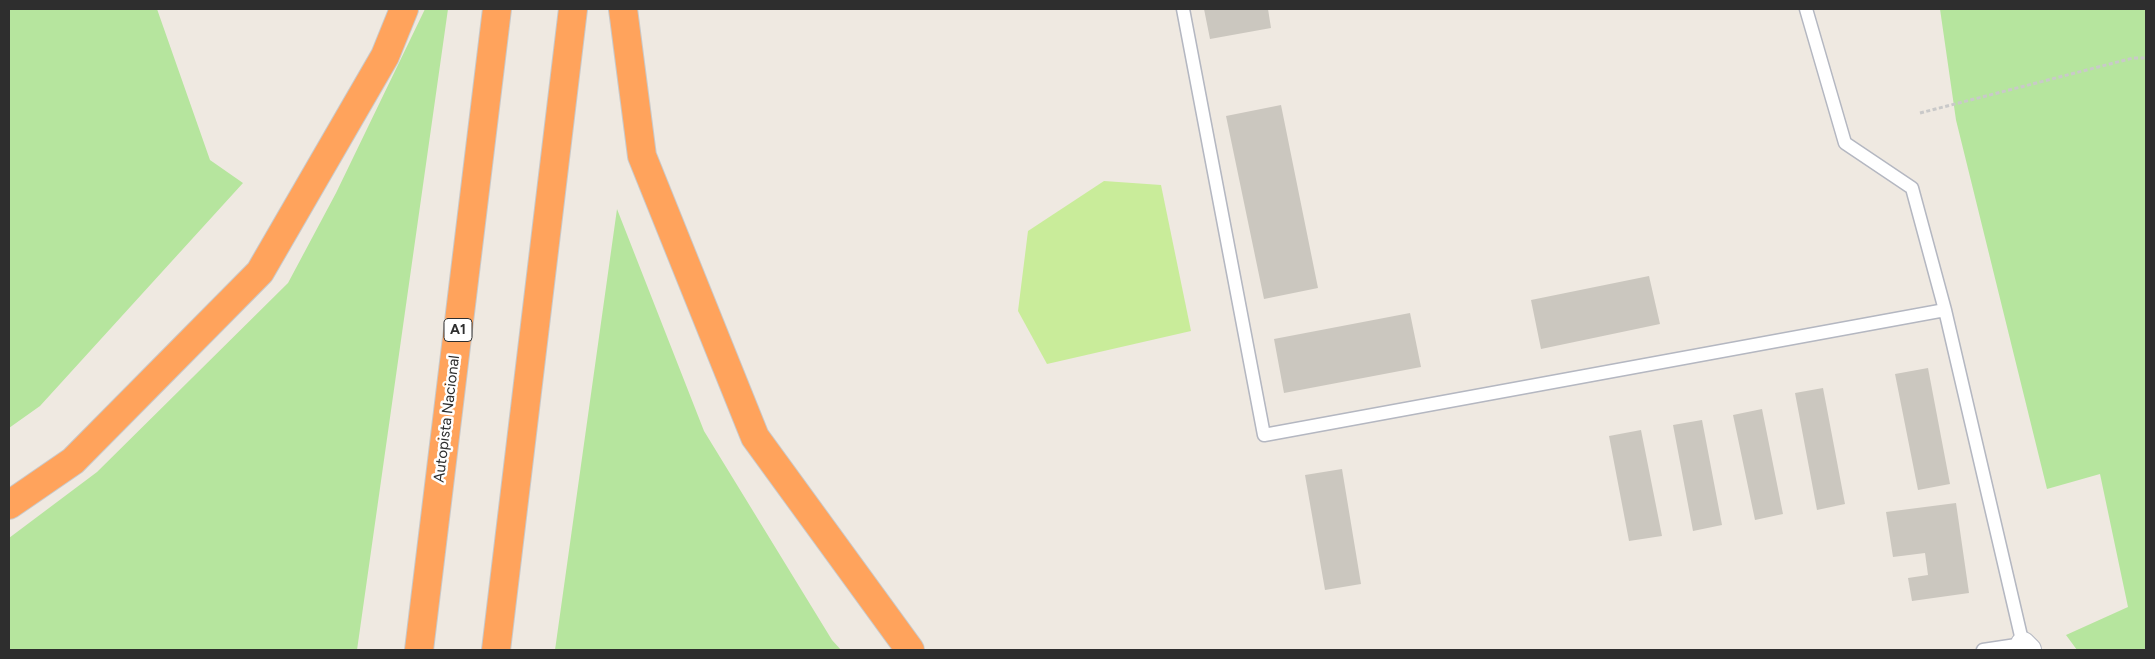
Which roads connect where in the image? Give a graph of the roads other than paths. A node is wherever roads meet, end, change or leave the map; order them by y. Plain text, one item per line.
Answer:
1 (404, 9) edge
2 (497, 9) edge
3 (573, 9) edge
4 (624, 9) edge
5 (1183, 9) edge
6 (1806, 9) edge
7 (1945, 310) junction
8 (9, 505) edge
9 (2026, 648) edge
10 (419, 650) edge
11 (496, 650) edge
12 (910, 650) edge
13 (1983, 650) edge

1 - 8 highway
2 - 10 highway, Autopista Nacional / A1
3 - 11 highway
4 - 12 highway
5 - 7 lane
6 - 7 lane
7 - 9 lane
9 - 13 lane

